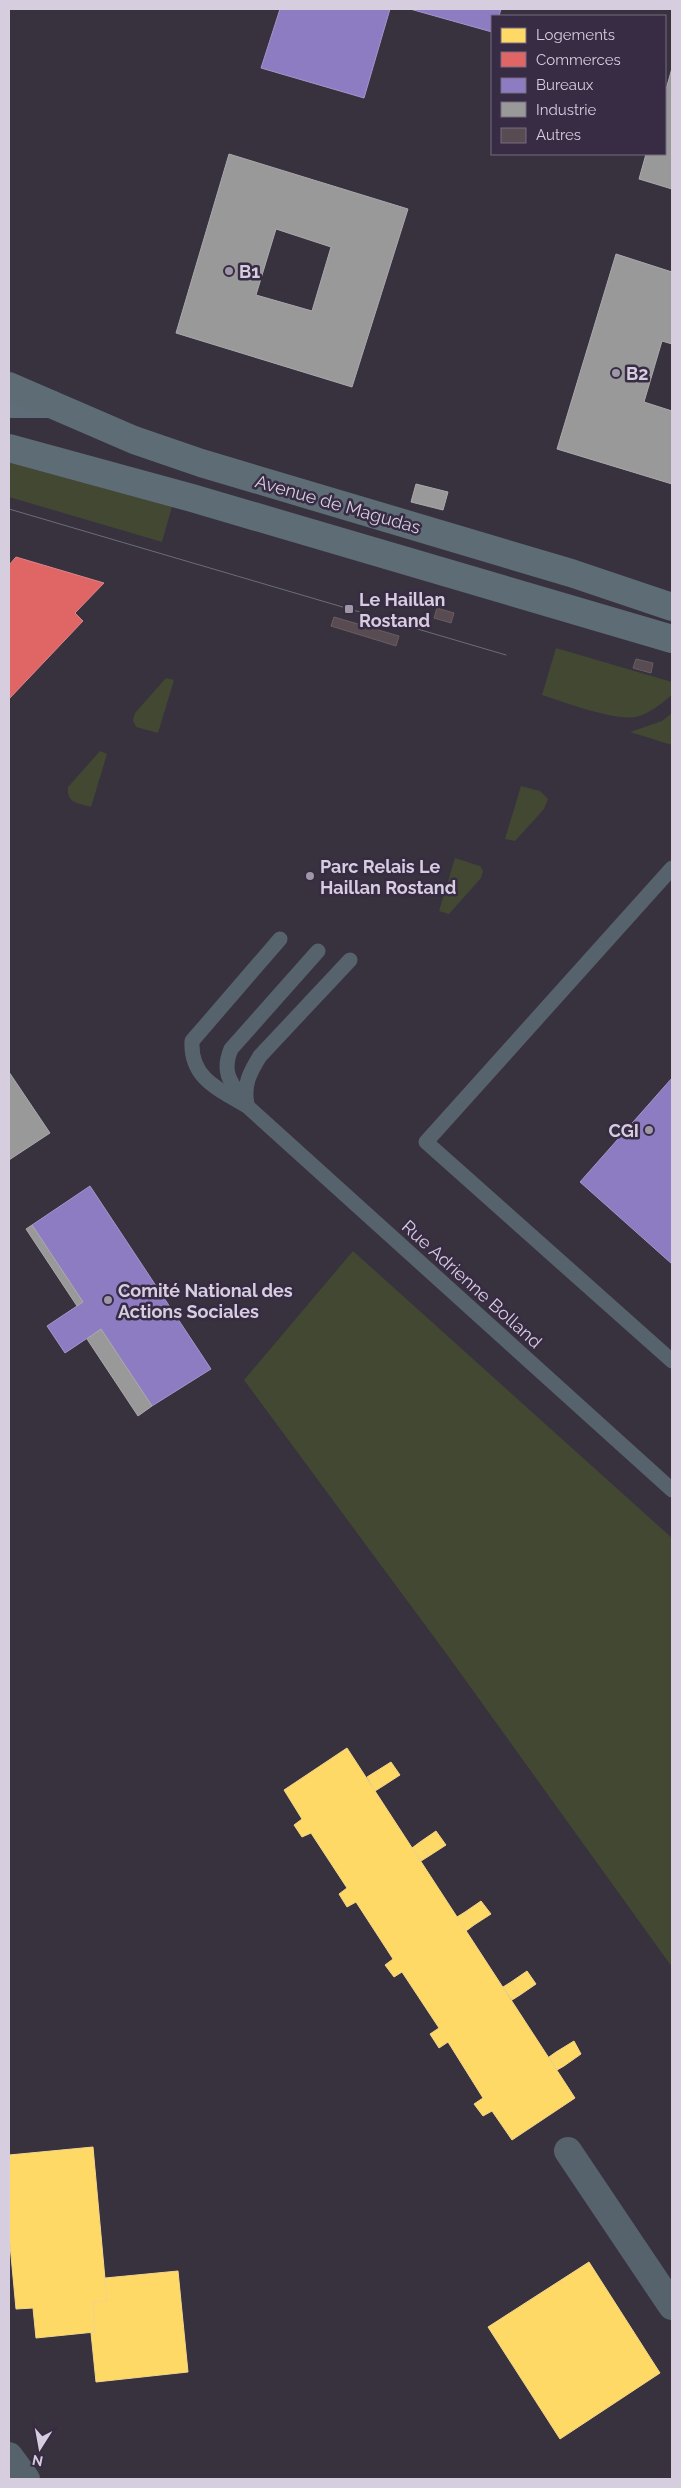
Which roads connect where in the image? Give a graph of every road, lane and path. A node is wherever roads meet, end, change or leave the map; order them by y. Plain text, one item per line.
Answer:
1 (9, 386) edge
2 (9, 404) edge
3 (50, 404) junction
4 (9, 448) edge
5 (672, 606) edge
6 (672, 639) edge
7 (672, 868) edge
8 (280, 939) dead end
9 (318, 951) dead end
10 (350, 960) dead end
11 (247, 1106) junction
12 (672, 1361) edge
13 (672, 1490) edge
14 (568, 2150) dead end
15 (672, 2306) edge
16 (9, 2456) edge
17 (26, 2479) edge

1 - 3 main road, Avenue de Magudas
2 - 3 main road
3 - 5 main road, Avenue de Magudas
4 - 6 main road, Avenue de Magudas
7 - 12 lane
8 - 11 lane
9 - 11 lane
10 - 11 lane
11 - 13 lane, Rue Adrienne Bolland
14 - 15 street
16 - 17 street

